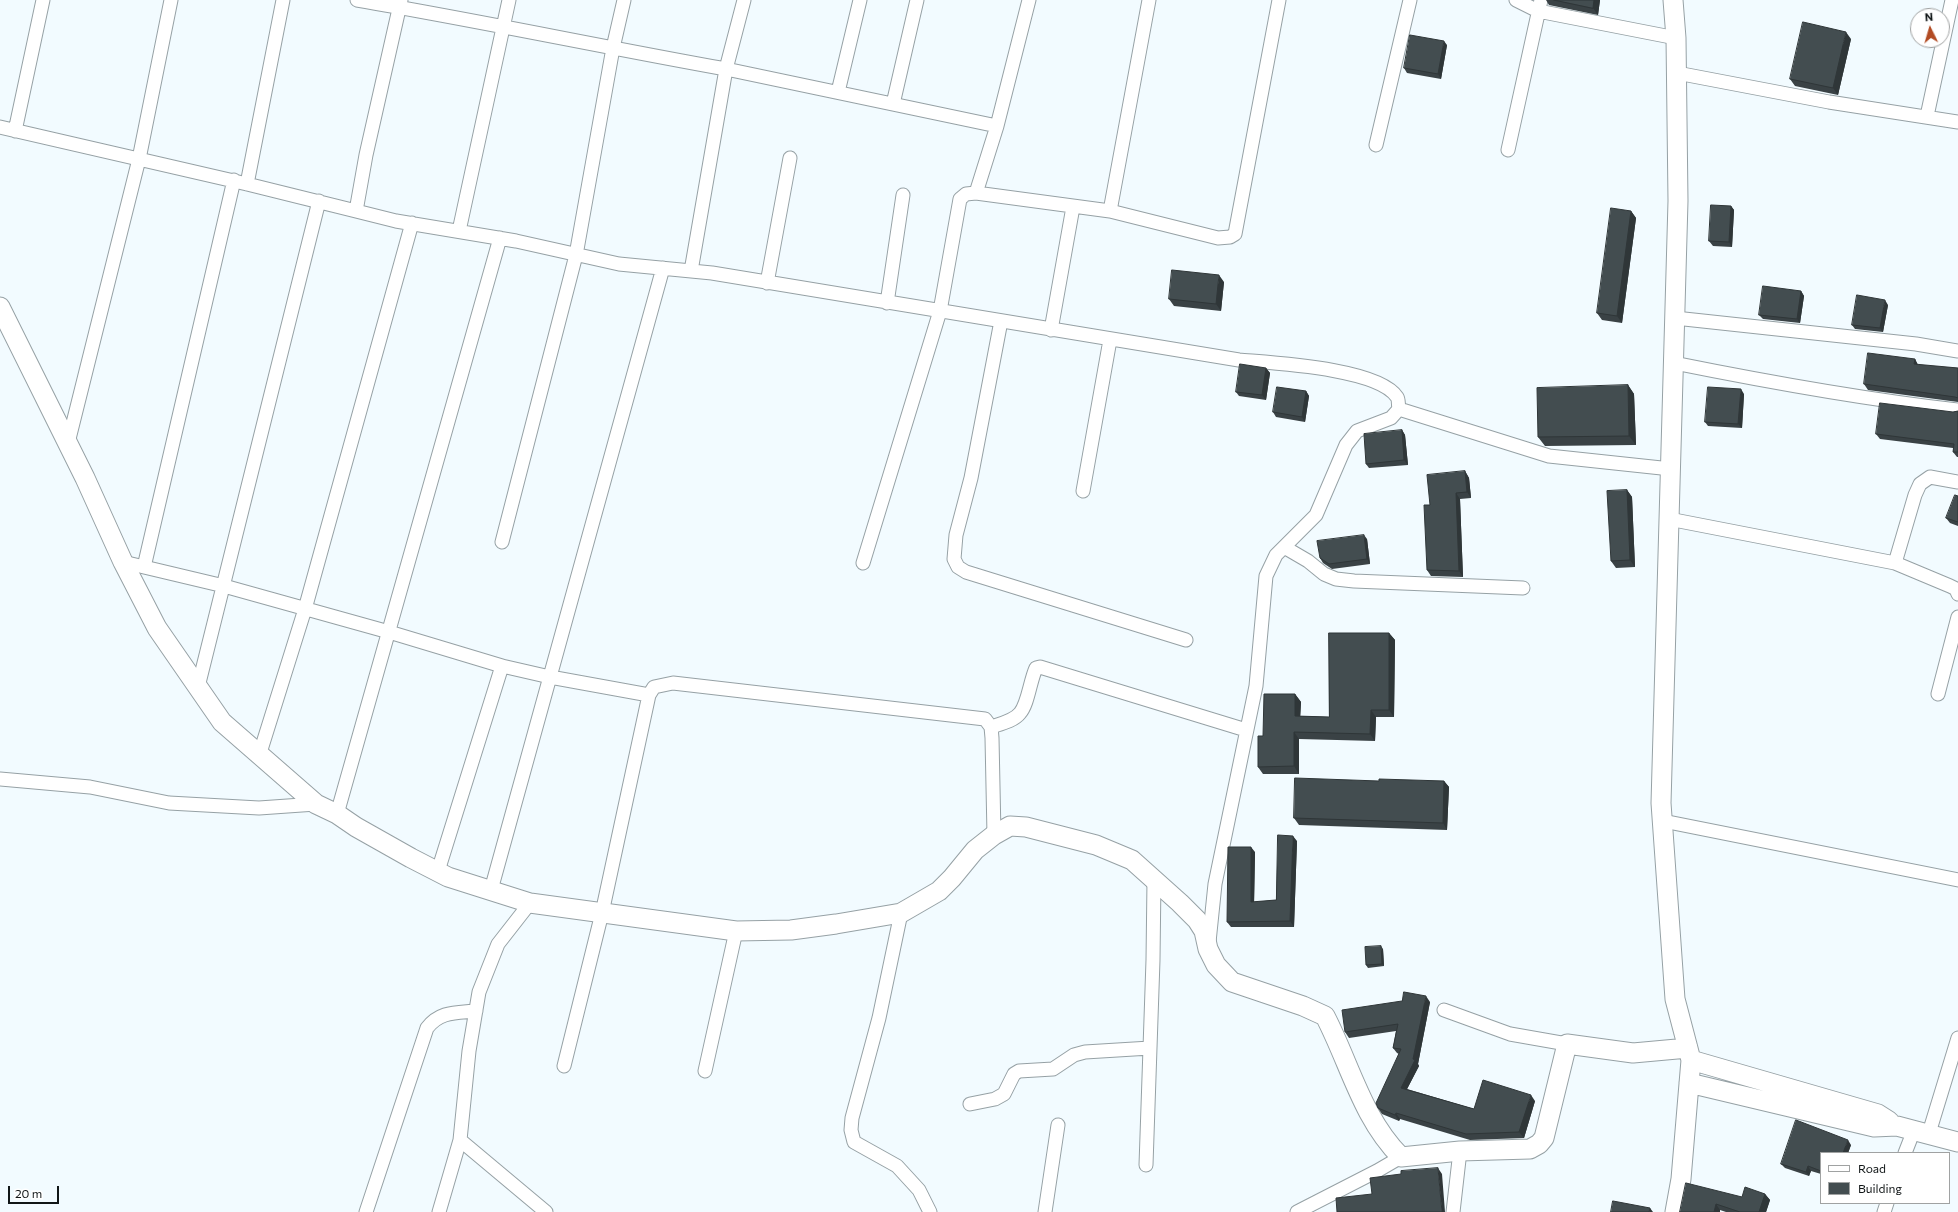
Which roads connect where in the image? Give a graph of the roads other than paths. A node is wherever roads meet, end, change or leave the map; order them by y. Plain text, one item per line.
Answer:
1 (43, 0) edge
2 (171, 0) edge
3 (283, 0) edge
4 (358, 0) edge
5 (509, 0) edge
6 (624, 0) edge
7 (744, 0) edge
8 (860, 0) edge
9 (917, 0) edge
10 (1029, 0) edge
11 (1149, 0) edge
12 (1280, 0) edge
13 (1410, 0) edge
14 (1516, 0) edge
15 (1673, 0) edge
16 (1952, 0) edge
17 (400, 4) edge
18 (1539, 6) edge
19 (504, 27) junction
20 (1676, 38) junction
21 (613, 48) junction
22 (726, 69) junction
23 (1677, 73) junction
24 (838, 92) junction
25 (893, 104) junction
26 (1927, 116) junction
27 (1958, 122) edge
28 (997, 126) junction
29 (0, 127) edge
30 (15, 131) junction
31 (1376, 146) dead end
32 (1508, 150) dead end
33 (790, 158) dead end
34 (139, 159) junction
35 (234, 180) junction
36 (247, 184) junction
37 (976, 193) junction
38 (903, 195) dead end
39 (319, 201) junction
40 (1074, 207) junction
41 (356, 211) junction
42 (1110, 211) junction
43 (412, 223) junction
44 (459, 231) junction
45 (500, 238) junction
46 (576, 255) junction
47 (663, 268) junction
48 (691, 271) junction
49 (767, 283) junction
50 (887, 303) junction
51 (0, 307) edge
52 (940, 311) junction
53 (1675, 318) junction
54 (1001, 322) junction
55 (1051, 330) junction
56 (1110, 340) junction
57 (1958, 351) edge
58 (1674, 363) junction
59 (1399, 409) junction
60 (1958, 410) edge
61 (68, 443) junction
62 (1671, 469) junction
63 (1958, 482) edge
64 (1083, 491) dead end
65 (1669, 519) junction
66 (502, 542) dead end
67 (1284, 547) junction
68 (1896, 559) junction
69 (123, 562) junction
70 (863, 562) dead end
71 (144, 567) junction
72 (224, 586) junction
73 (1523, 588) dead end
74 (1958, 594) edge
75 (305, 609) junction
76 (1958, 617) edge
77 (389, 632) junction
78 (1186, 640) dead end
79 (502, 666) junction
80 (550, 677) junction
81 (198, 687) junction
82 (1938, 694) dead end
83 (649, 695) junction
84 (992, 727) junction
85 (1246, 730) junction
86 (259, 756) junction
87 (0, 779) edge
88 (316, 804) junction
89 (337, 814) junction
90 (1663, 821) junction
91 (994, 835) junction
92 (438, 871) junction
93 (1154, 880) junction
94 (1958, 880) edge
95 (491, 890) junction
96 (530, 903) junction
97 (602, 913) junction
98 (901, 913) junction
99 (736, 931) junction
100 (1208, 949) junction
101 (1444, 1010) dead end
102 (476, 1011) junction
103 (1958, 1038) edge
104 (1567, 1044) junction
105 (1150, 1048) junction
106 (1689, 1054) junction
107 (564, 1066) dead end
108 (705, 1070) dead end
109 (1689, 1083) junction
110 (970, 1104) dead end
111 (1058, 1125) dead end
112 (1913, 1130) junction
113 (460, 1140) junction
114 (1958, 1142) edge
115 (1460, 1151) junction
116 (1905, 1152) edge
117 (1401, 1156) junction
118 (1146, 1165) dead end
119 (366, 1212) edge
120 (439, 1212) edge
121 (546, 1212) edge
122 (930, 1212) edge
123 (1045, 1212) edge
124 (1297, 1212) edge
125 (1453, 1212) edge
126 (1675, 1212) edge

1 - 30 street
2 - 34 street
3 - 36 street
4 - 17 street
5 - 19 street
6 - 21 street
7 - 22 street
8 - 24 street
9 - 25 street
10 - 28 street
11 - 42 street
12 - 42 street
13 - 31 street
14 - 18 street
15 - 20 main road
16 - 26 street
17 - 19 street
17 - 41 street
18 - 20 street
18 - 32 street
19 - 21 street
19 - 44 street
20 - 23 main road
21 - 22 street
21 - 46 street
22 - 24 street
22 - 48 street
23 - 26 street
23 - 53 main road
24 - 25 street
25 - 28 street
26 - 27 street
28 - 37 street
29 - 30 street
30 - 34 street
33 - 49 street
34 - 35 street
34 - 61 street
35 - 36 street
35 - 71 street
36 - 39 street
37 - 40 street
37 - 52 street
38 - 50 street
39 - 41 street
39 - 72 street
40 - 42 street
40 - 55 street
41 - 43 street
43 - 44 street
43 - 75 street
44 - 45 street
45 - 46 street
45 - 77 street
46 - 47 street
46 - 66 street
47 - 48 street
47 - 80 street
48 - 49 street
49 - 50 street
50 - 52 street
51 - 61 main road
52 - 54 street
52 - 70 street
53 - 57 street
53 - 58 main road
54 - 55 street
54 - 78 street
55 - 56 street
56 - 59 street
56 - 64 street
58 - 60 street
58 - 62 main road
59 - 62 street
59 - 67 street
61 - 69 main road
62 - 65 main road
63 - 68 street
65 - 68 street
65 - 90 main road
67 - 73 street
67 - 85 street
68 - 74 street
69 - 71 street
69 - 81 main road
71 - 72 street
72 - 75 street
72 - 81 street
75 - 77 street
75 - 86 street
76 - 82 street
77 - 79 street
77 - 89 street
79 - 80 street
79 - 92 street
80 - 83 street
80 - 95 street
81 - 86 main road
83 - 84 street
83 - 97 street
84 - 85 street
84 - 91 street
85 - 100 street
86 - 88 main road
87 - 88 street
88 - 89 main road
89 - 92 main road
90 - 94 street
90 - 106 main road
91 - 93 main road
91 - 98 main road
92 - 95 main road
93 - 100 main road
93 - 105 street
95 - 96 main road
96 - 97 main road
96 - 102 street
97 - 99 main road
97 - 107 street
98 - 99 main road
98 - 122 street
99 - 108 street
100 - 117 main road
101 - 104 street
102 - 113 street
102 - 119 street
103 - 112 street
104 - 106 main road
104 - 115 main road
105 - 110 street
105 - 118 street
106 - 109 main road
106 - 112 main road
109 - 112 main road
109 - 126 main road
111 - 123 street
112 - 114 main road
112 - 116 street
113 - 120 street
113 - 121 street
115 - 117 main road
115 - 125 street
117 - 124 street

